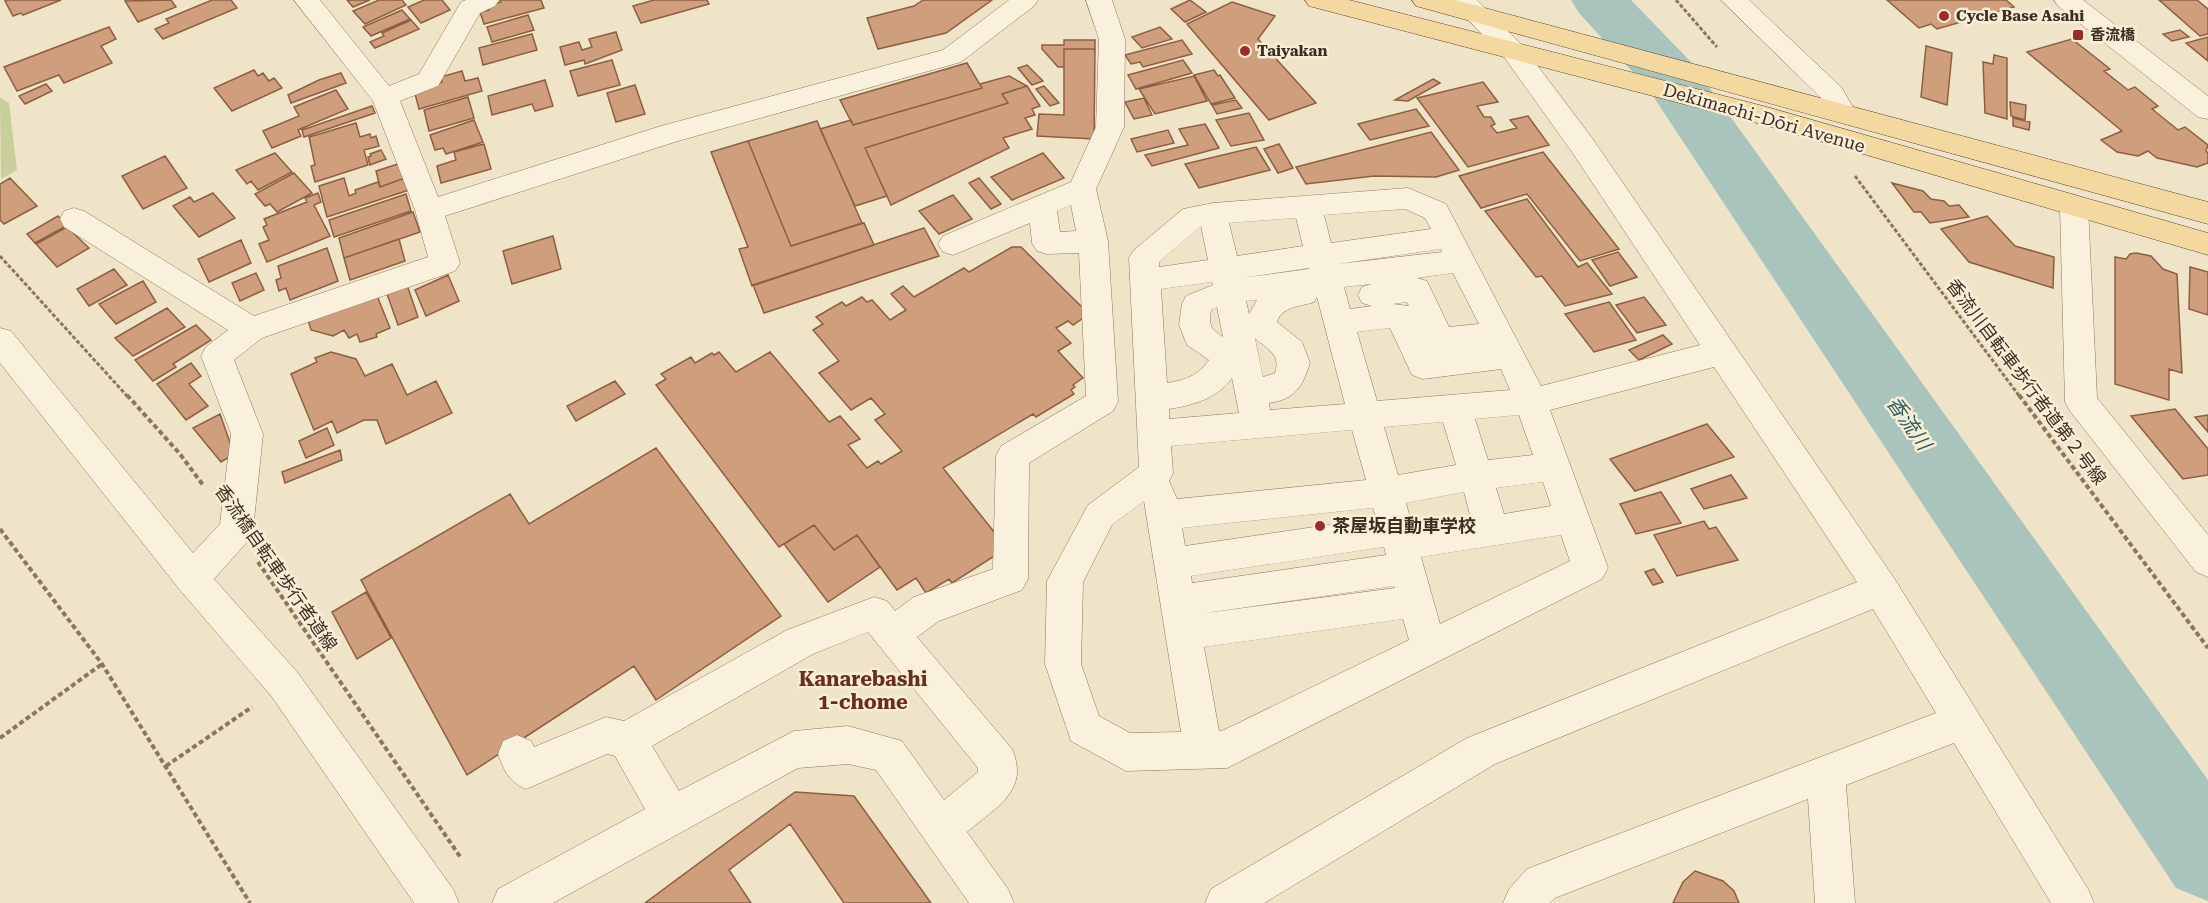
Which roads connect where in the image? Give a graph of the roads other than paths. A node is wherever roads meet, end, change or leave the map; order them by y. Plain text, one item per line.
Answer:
1 (307, 0) edge
2 (486, 0) edge
3 (1025, 0) edge
4 (1099, 0) edge
5 (1318, 0) edge
6 (1425, 0) edge
7 (1734, 0) edge
8 (2067, 0) edge
9 (1468, 6) edge
10 (1522, 40) junction
11 (385, 97) junction
12 (2208, 110) edge
13 (1842, 111) junction
14 (1082, 189) junction
15 (1042, 206) junction
16 (1307, 207) junction
17 (2074, 207) junction
18 (429, 210) junction
19 (2208, 213) edge
20 (1213, 214) junction
21 (74, 219) dead end
22 (1094, 241) junction
23 (953, 244) dead end
24 (2208, 244) edge
25 (1455, 249) junction
26 (1145, 280) junction
27 (1227, 281) junction
28 (1330, 289) junction
29 (1194, 326) junction
30 (250, 329) junction
31 (1148, 331) junction
32 (0, 340) edge
33 (1242, 342) junction
34 (1505, 345) junction
35 (1722, 352) junction
36 (1251, 392) junction
37 (1152, 398) junction
38 (1530, 401) junction
39 (1455, 406) junction
40 (1364, 414) junction
41 (1257, 424) junction
42 (1154, 434) junction
43 (1553, 467) junction
44 (1156, 473) junction
45 (1475, 476) junction
46 (1386, 492) junction
47 (1257, 506) junction
48 (1163, 515) junction
49 (1572, 518) junction
50 (1492, 531) junction
51 (1264, 550) junction
52 (1406, 561) junction
53 (2208, 561) edge
54 (1172, 563) junction
55 (192, 579) junction
56 (1270, 588) junction
57 (1881, 589) junction
58 (1181, 617) junction
59 (892, 634) junction
60 (1430, 648) junction
61 (1963, 722) junction
62 (627, 741) junction
63 (1203, 750) junction
64 (517, 754) dead end
65 (1826, 774) junction
66 (671, 816) junction
67 (941, 828) junction
68 (1542, 896) edge
69 (438, 903) edge
70 (512, 903) edge
71 (994, 903) edge
72 (1225, 903) edge
73 (1835, 903) edge
74 (2074, 903) edge

1 - 11 street
2 - 11 street
3 - 18 street
4 - 14 street
5 - 10 main road, Dekimachi-Dōri Avenue
6 - 9 main road
7 - 13 street
8 - 12 street
9 - 10 street
10 - 13 main road, Dekimachi-Dōri Avenue
10 - 17 main road, Dekimachi-Dōri Avenue
10 - 35 street
11 - 18 street
13 - 19 main road, Dekimachi-Dōri Avenue
14 - 15 street
14 - 22 street
15 - 22 street
15 - 23 street
16 - 20 street
16 - 25 street
16 - 28 street
17 - 24 main road, Dekimachi-Dōri Avenue
17 - 53 street
18 - 30 street
20 - 26 street
20 - 27 street
21 - 30 street
22 - 59 street
25 - 28 street
25 - 34 street
26 - 27 street
26 - 31 street
27 - 28 street
27 - 29 street
27 - 33 street
28 - 33 street
28 - 34 street
28 - 40 street
29 - 31 street
29 - 33 street
30 - 55 street
31 - 37 street
32 - 55 street
33 - 36 street
33 - 36 street
33 - 37 street
34 - 38 street
35 - 38 street
35 - 57 street
36 - 41 street
37 - 42 street
38 - 39 street
38 - 43 street
39 - 40 street
39 - 45 street
40 - 41 street
40 - 46 street
41 - 42 street
42 - 44 street
43 - 45 street
43 - 49 street
44 - 48 street
44 - 63 street
45 - 46 street
45 - 50 street
46 - 47 street
46 - 52 street
47 - 48 street
47 - 51 street
48 - 54 street
49 - 50 street
49 - 60 street
50 - 52 street
51 - 52 street
51 - 54 street
51 - 56 street
52 - 56 street
52 - 58 street
52 - 60 street
54 - 58 street
55 - 69 street
56 - 58 street
57 - 61 street
57 - 72 street
58 - 63 street
59 - 62 street
59 - 67 street
60 - 63 street
61 - 65 street
61 - 74 street
62 - 64 street
62 - 66 street
65 - 68 street
65 - 73 street
66 - 67 street
66 - 70 street
67 - 71 street

